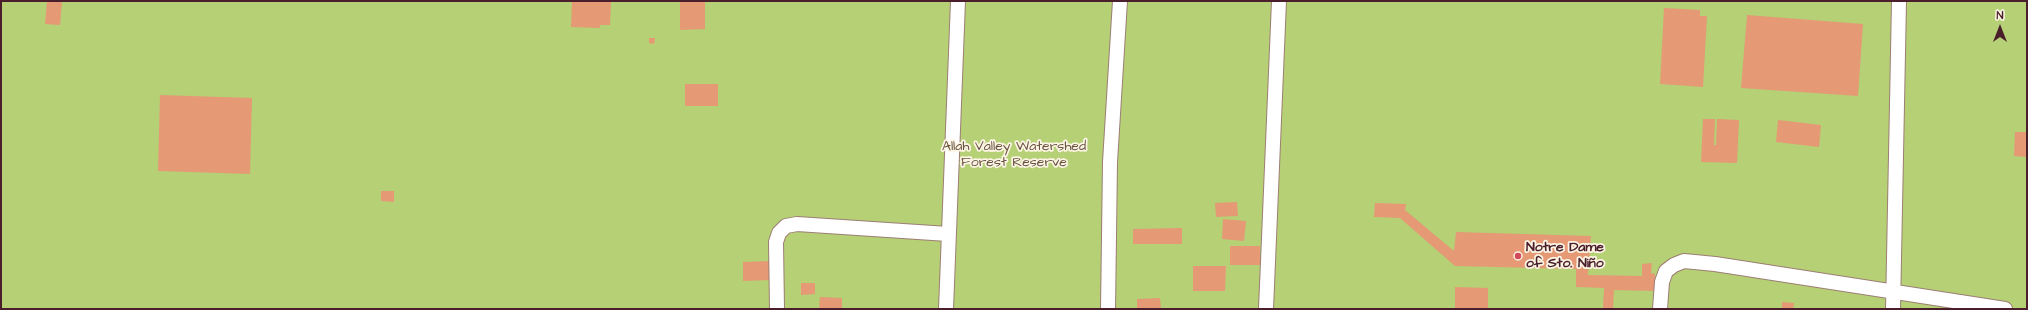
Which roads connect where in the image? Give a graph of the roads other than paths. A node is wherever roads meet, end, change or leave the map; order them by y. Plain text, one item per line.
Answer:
1 (958, 1) edge
2 (1120, 1) edge
3 (1279, 1) edge
4 (1899, 1) edge
5 (948, 234) junction
6 (1894, 293) junction
7 (777, 309) edge
8 (946, 309) edge
9 (1108, 309) edge
10 (1266, 309) edge
11 (1660, 309) edge
12 (1893, 309) edge
13 (2005, 309) edge

1 - 5 street
2 - 9 street
3 - 10 street
4 - 6 street
5 - 7 street
5 - 8 street
6 - 11 street
6 - 12 street
6 - 13 street

